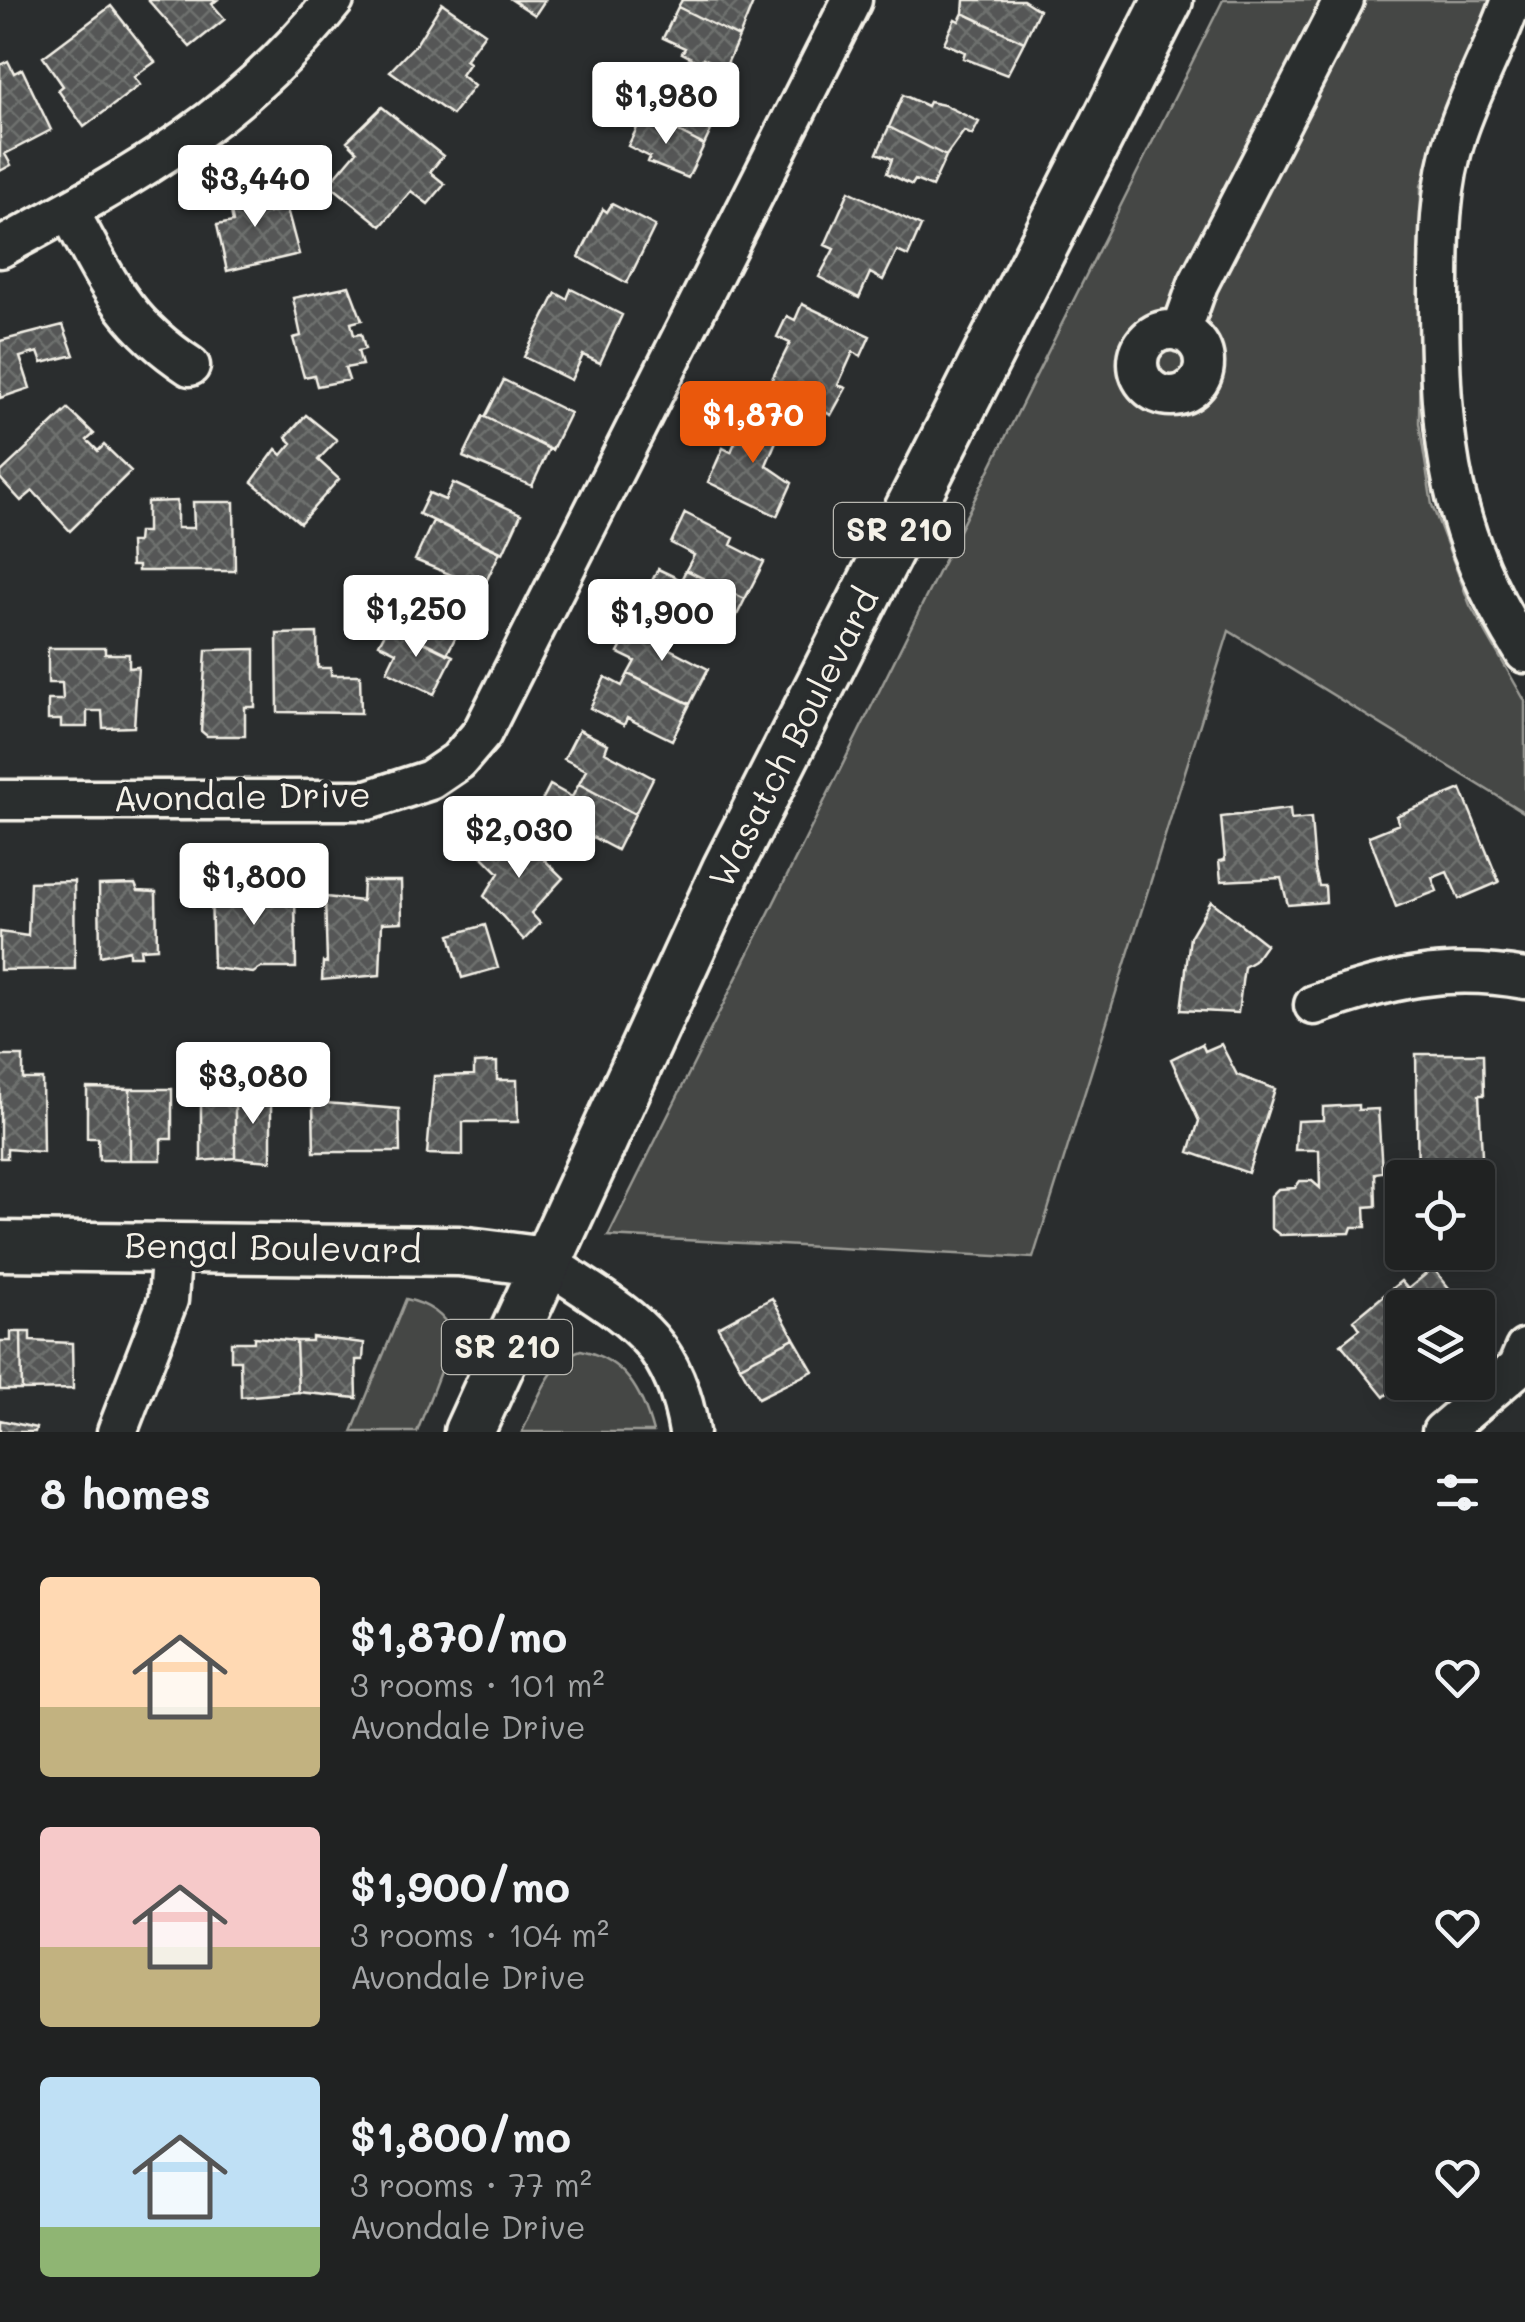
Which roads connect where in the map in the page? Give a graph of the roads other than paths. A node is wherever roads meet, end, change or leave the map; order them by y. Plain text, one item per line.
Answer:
1 (334, 0) edge
2 (852, 0) edge
3 (1168, 0) edge
4 (1344, 0) edge
5 (1512, 0) edge
6 (69, 211) junction
7 (0, 248) edge
8 (1181, 332) dead end
9 (190, 366) dead end
10 (1525, 653) edge
11 (0, 800) edge
12 (1525, 979) edge
13 (1314, 1005) dead end
14 (172, 1245) junction
15 (0, 1246) edge
16 (546, 1262) junction
17 (1522, 1363) edge
18 (117, 1432) edge
19 (469, 1432) edge
20 (688, 1432) edge
21 (1442, 1432) edge

1 - 6 street
2 - 11 street, Avondale Drive
3 - 16 main road, Wasatch Boulevard / SR 210
4 - 8 street
5 - 10 street
6 - 7 street
6 - 9 street
12 - 13 street
14 - 15 main road, Bengal Boulevard
14 - 16 main road, Bengal Boulevard
14 - 18 street
16 - 19 main road, Wasatch Boulevard / SR 210
16 - 20 street
17 - 21 street

